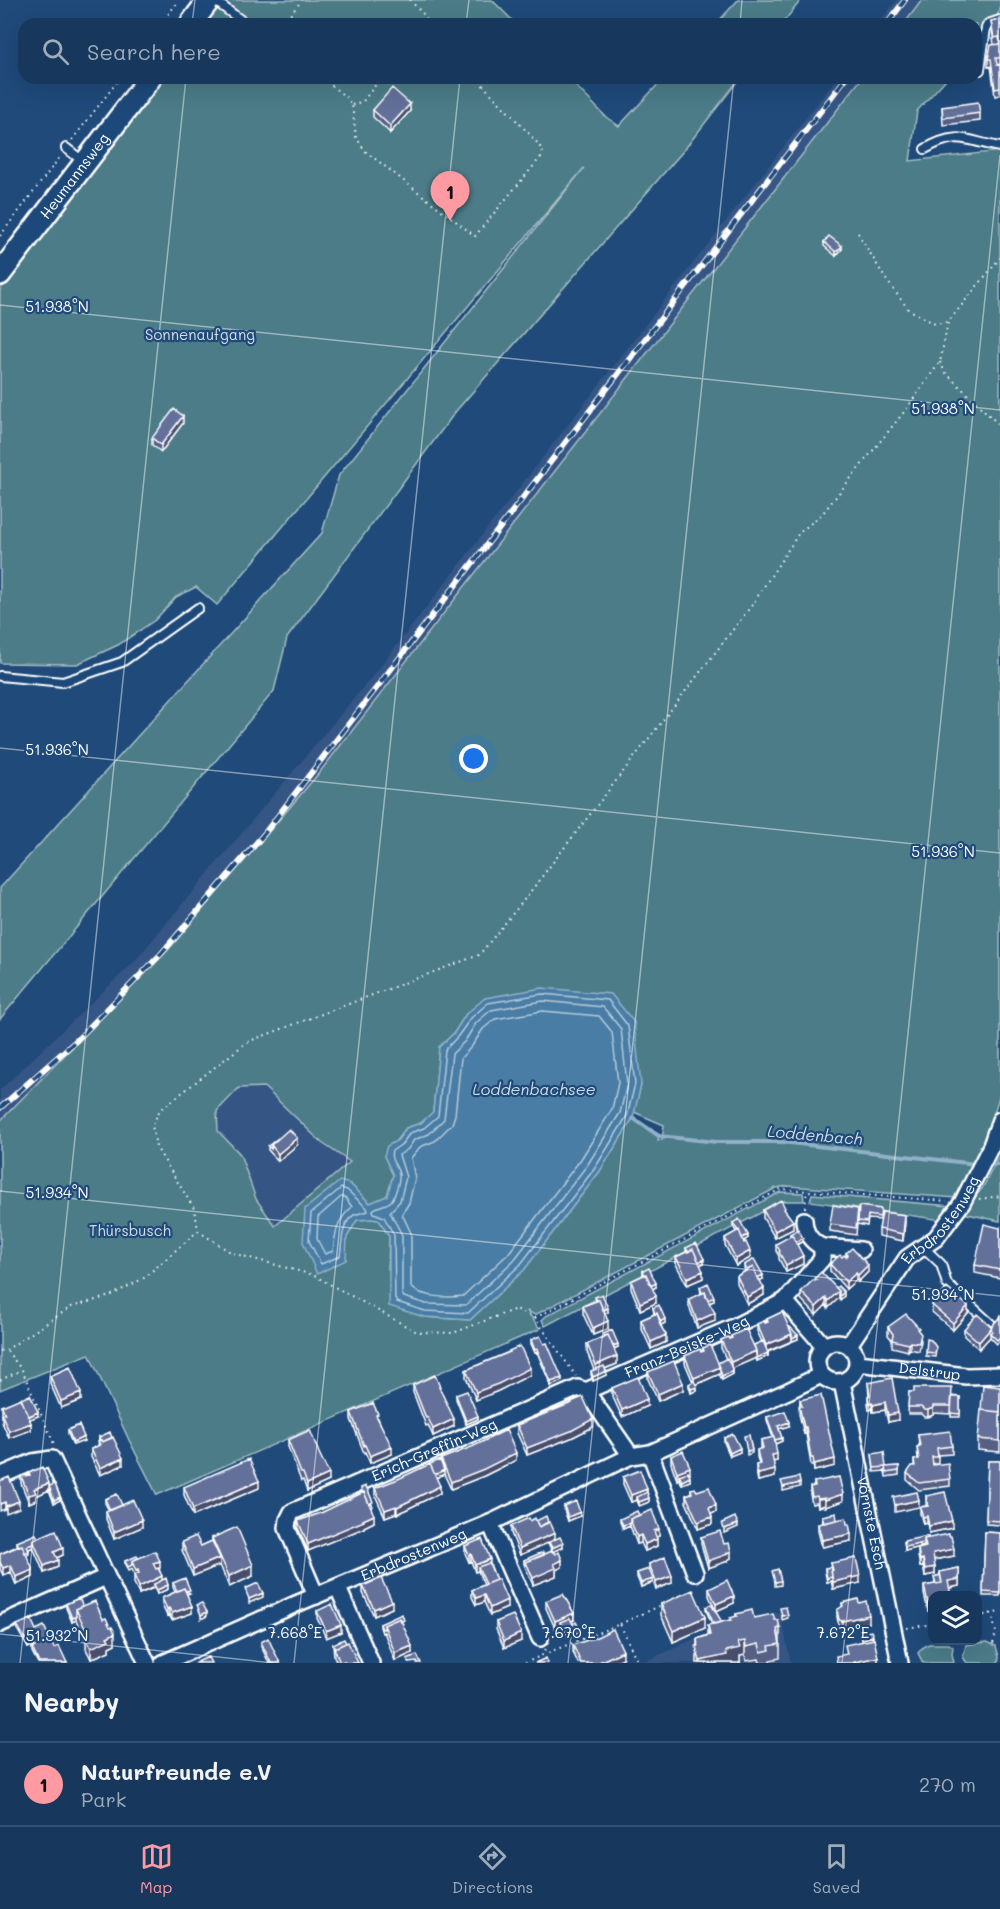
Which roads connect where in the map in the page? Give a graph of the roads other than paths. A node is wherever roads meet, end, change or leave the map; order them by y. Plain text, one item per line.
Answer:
1 (209, 0) edge
2 (214, 0) edge
3 (196, 18) edge
4 (238, 18) edge
5 (1000, 20) edge
6 (982, 56) edge
7 (145, 84) edge
8 (1000, 147) edge
9 (66, 148) dead end
10 (925, 149) dead end
11 (85, 163) junction
12 (0, 274) edge
13 (198, 608) dead end
14 (0, 676) edge
15 (1000, 1120) edge
16 (804, 1214) road end
17 (923, 1246) junction
18 (822, 1247) junction
19 (861, 1250) dead end
20 (785, 1301) junction
21 (991, 1324) edge
22 (849, 1345) junction
23 (824, 1346) junction
24 (858, 1363) junction
25 (821, 1375) junction
26 (1000, 1375) edge
27 (842, 1382) junction
28 (584, 1389) junction
29 (650, 1453) junction
30 (631, 1456) junction
31 (0, 1476) edge
32 (490, 1523) junction
33 (695, 1573) dead end
34 (106, 1577) junction
35 (338, 1588) junction
36 (316, 1596) junction
37 (0, 1624) edge
38 (540, 1638) road end
39 (147, 1663) edge
40 (163, 1663) edge
41 (371, 1663) edge
42 (900, 1663) edge

1 - 3 street
2 - 4 lane
5 - 6 lane
7 - 11 street, Heumannsweg
8 - 10 lane
9 - 11 lane
11 - 12 street, Heumannsweg
13 - 14 lane
15 - 17 street, Erbdrostenweg
16 - 18 street
17 - 21 lane
17 - 22 street, Erbdrostenweg
18 - 19 street
18 - 20 street, Franz-Beiske-Weg
20 - 23 street
20 - 28 street, Franz-Beiske-Weg
22 - 23 street
22 - 24 street
23 - 25 street
24 - 26 street, Delstrup
24 - 27 street
25 - 27 street
25 - 29 street, Erbdrostenweg
27 - 42 street, Vörnste Esch
28 - 30 street
28 - 36 street, Erich-Greffin-Weg
29 - 30 street, Erbdrostenweg
29 - 33 street
30 - 32 street, Erbdrostenweg
31 - 34 street
32 - 35 street, Erbdrostenweg
32 - 38 street
34 - 37 street
34 - 39 street
35 - 36 street, Erbdrostenweg
35 - 41 street
36 - 40 street, Erbdrostenweg

